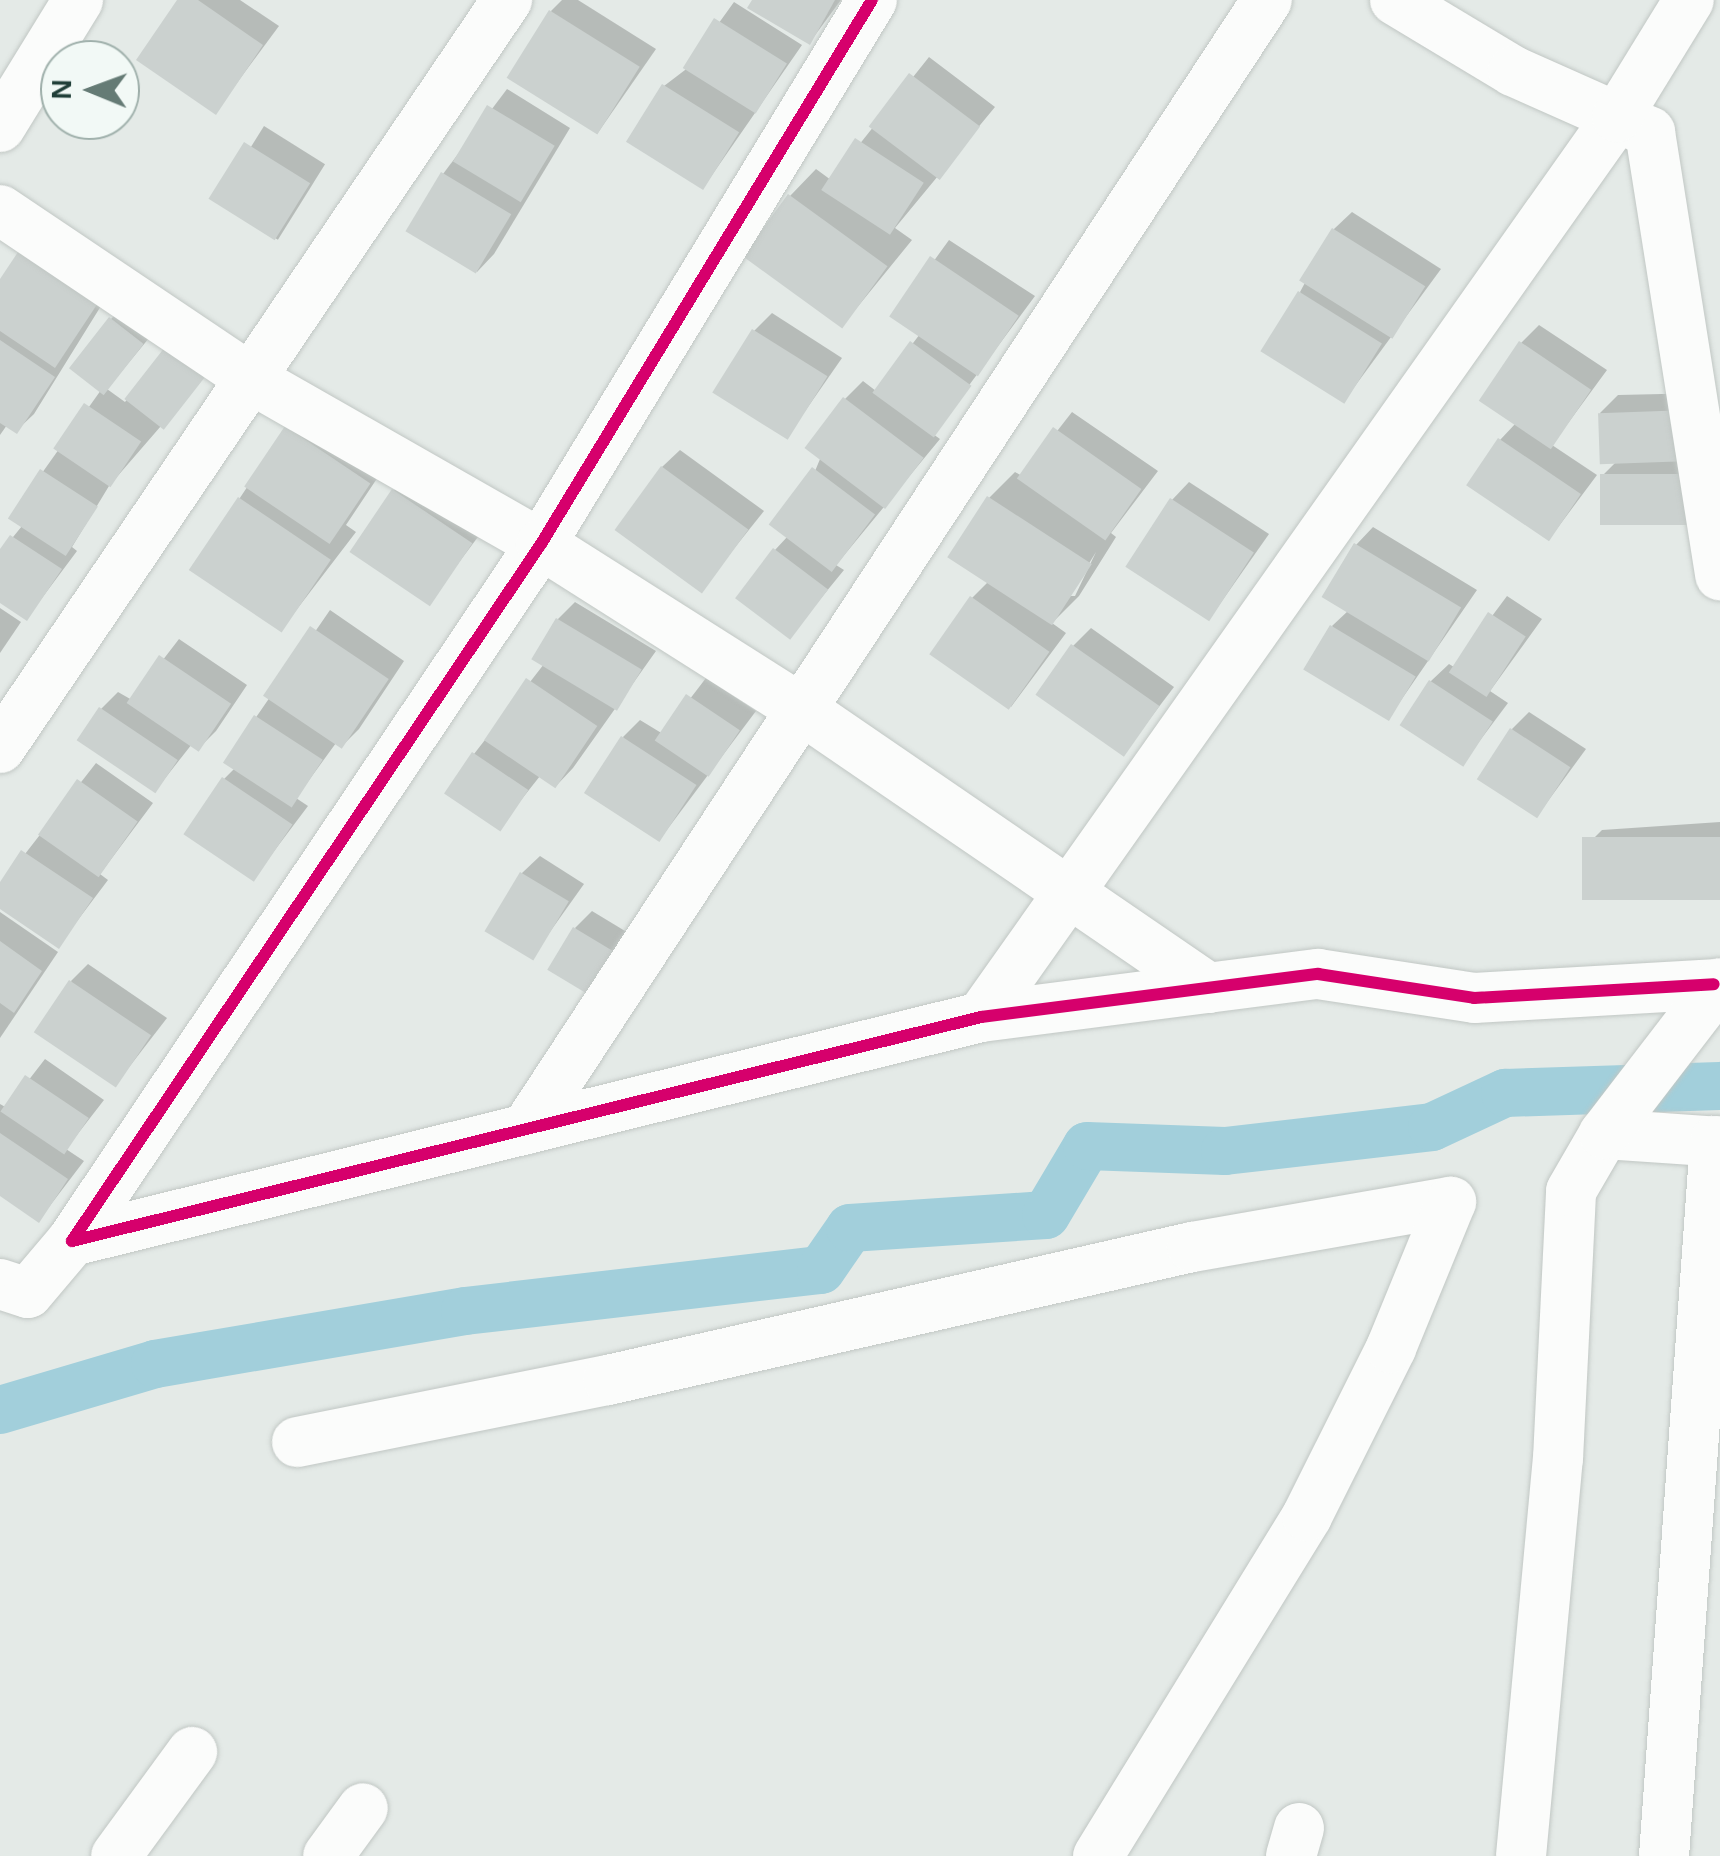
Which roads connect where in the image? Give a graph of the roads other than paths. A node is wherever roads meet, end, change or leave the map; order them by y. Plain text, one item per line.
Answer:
1 (78, 0) edge
2 (506, 0) edge
3 (872, 0) edge
4 (1268, 0) edge
5 (1395, 0) edge
6 (1698, 4) edge
7 (1617, 117) junction
8 (0, 126) edge
9 (0, 210) edge
10 (253, 380) junction
11 (541, 544) junction
12 (1720, 576) edge
13 (802, 709) junction
14 (0, 748) edge
15 (1072, 894) junction
16 (1717, 984) edge
17 (1209, 988) junction
18 (980, 1017) junction
19 (1615, 1119) junction
20 (526, 1129) junction
21 (1718, 1142) edge
22 (72, 1241) junction
23 (0, 1284) edge
24 (298, 1442) dead end
25 (192, 1752) dead end
26 (363, 1808) dead end
27 (116, 1856) edge
28 (328, 1856) edge
29 (1098, 1856) edge
30 (1521, 1856) edge
31 (1664, 1856) edge

1 - 8 street
2 - 10 street
3 - 11 street
4 - 13 street
5 - 7 street
6 - 7 street
7 - 12 street
7 - 15 street
9 - 10 street
10 - 11 street
10 - 14 street
11 - 13 street
11 - 22 street
13 - 15 street
13 - 20 street
15 - 17 street
15 - 18 street
16 - 17 street
16 - 19 street
17 - 18 street
18 - 20 street
19 - 21 street
19 - 30 street
20 - 22 street
21 - 31 street
22 - 23 street
24 - 29 street
25 - 27 street
26 - 28 street

